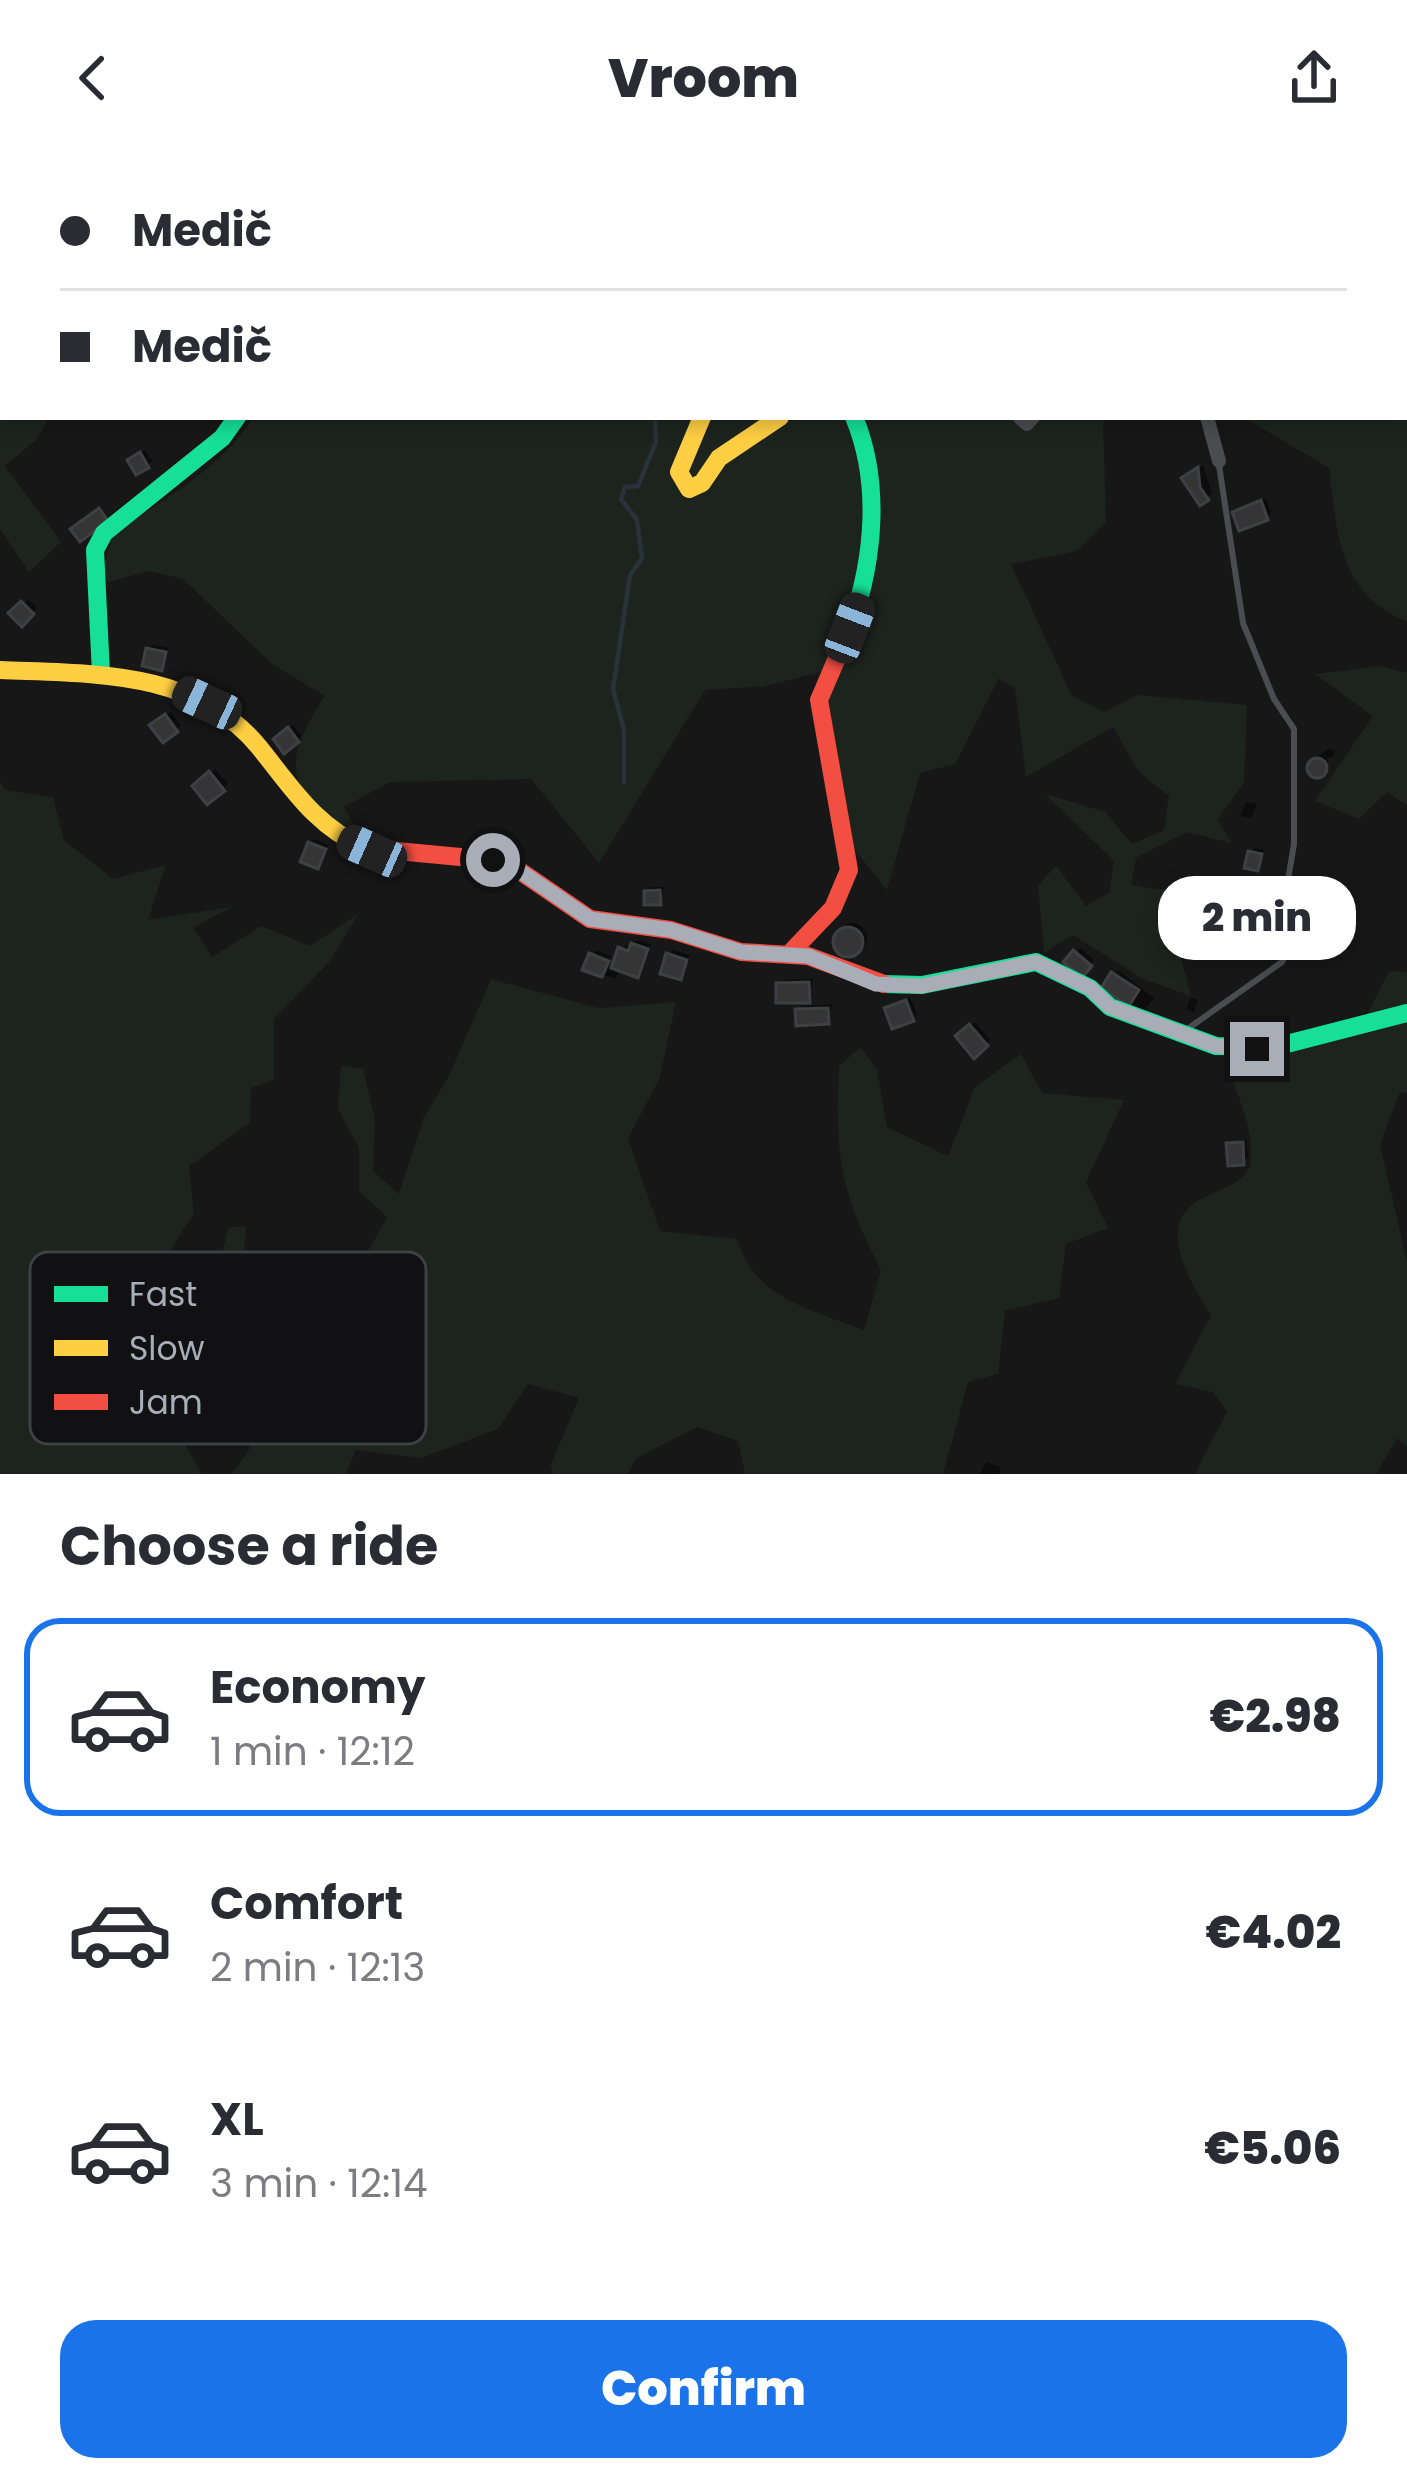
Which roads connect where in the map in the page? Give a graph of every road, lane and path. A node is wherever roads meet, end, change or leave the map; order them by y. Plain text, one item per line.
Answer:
1 (235, 420) edge
2 (701, 420) edge
3 (776, 420) edge
4 (855, 420) edge
5 (1209, 420) edge
6 (1219, 461) joint
7 (0, 670) edge
8 (101, 674) junction
9 (791, 952) junction
10 (1407, 1013) edge
11 (1184, 1032) junction

1 - 8 street
2 - 3 street
4 - 9 street
5 - 6 street
6 - 11 lane
7 - 8 street
8 - 9 street
9 - 11 street
10 - 11 street

